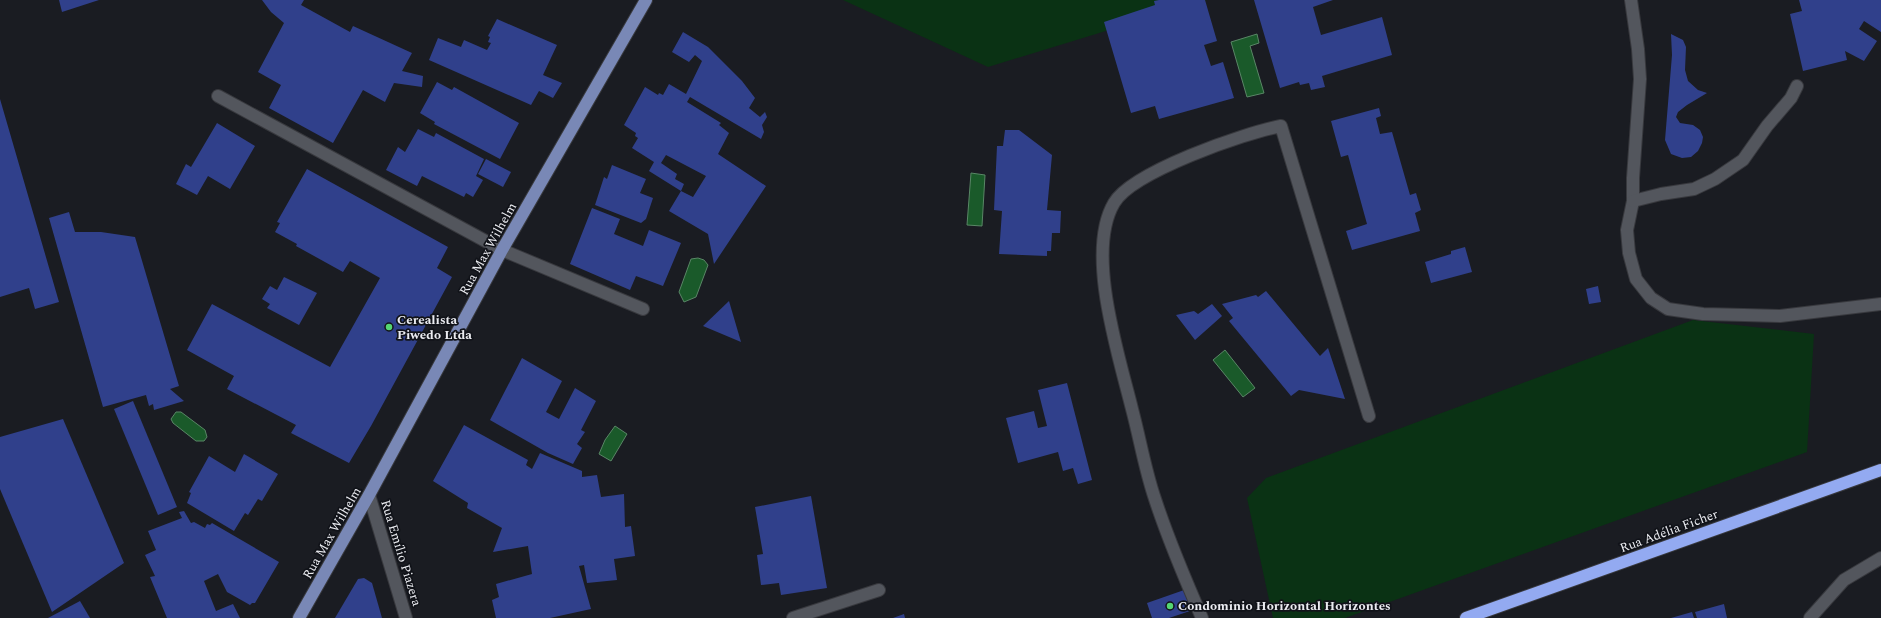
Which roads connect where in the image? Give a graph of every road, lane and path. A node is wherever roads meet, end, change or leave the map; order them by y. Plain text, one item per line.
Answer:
1 (646, 0) edge
2 (1631, 0) edge
3 (1796, 86) dead end
4 (218, 96) dead end
5 (1633, 201) junction
6 (502, 250) junction
7 (1881, 304) edge
8 (643, 309) dead end
9 (1369, 416) dead end
10 (1881, 470) edge
11 (369, 495) junction
12 (1881, 558) edge
13 (879, 590) dead end
14 (299, 618) edge
15 (406, 618) edge
16 (793, 618) edge
17 (1202, 618) edge
18 (1466, 618) edge
19 (1810, 618) edge

1 - 6 main road, Rua Max Wilhelm
2 - 5 street
3 - 5 street
4 - 6 street
5 - 7 street
6 - 8 street
6 - 11 main road, Rua Max Wilhelm
9 - 17 street
10 - 18 highway, Rua Adélia Ficher
11 - 14 main road, Rua Max Wilhelm
11 - 15 street, Rua Emílio Piazera
12 - 19 street
13 - 16 street

